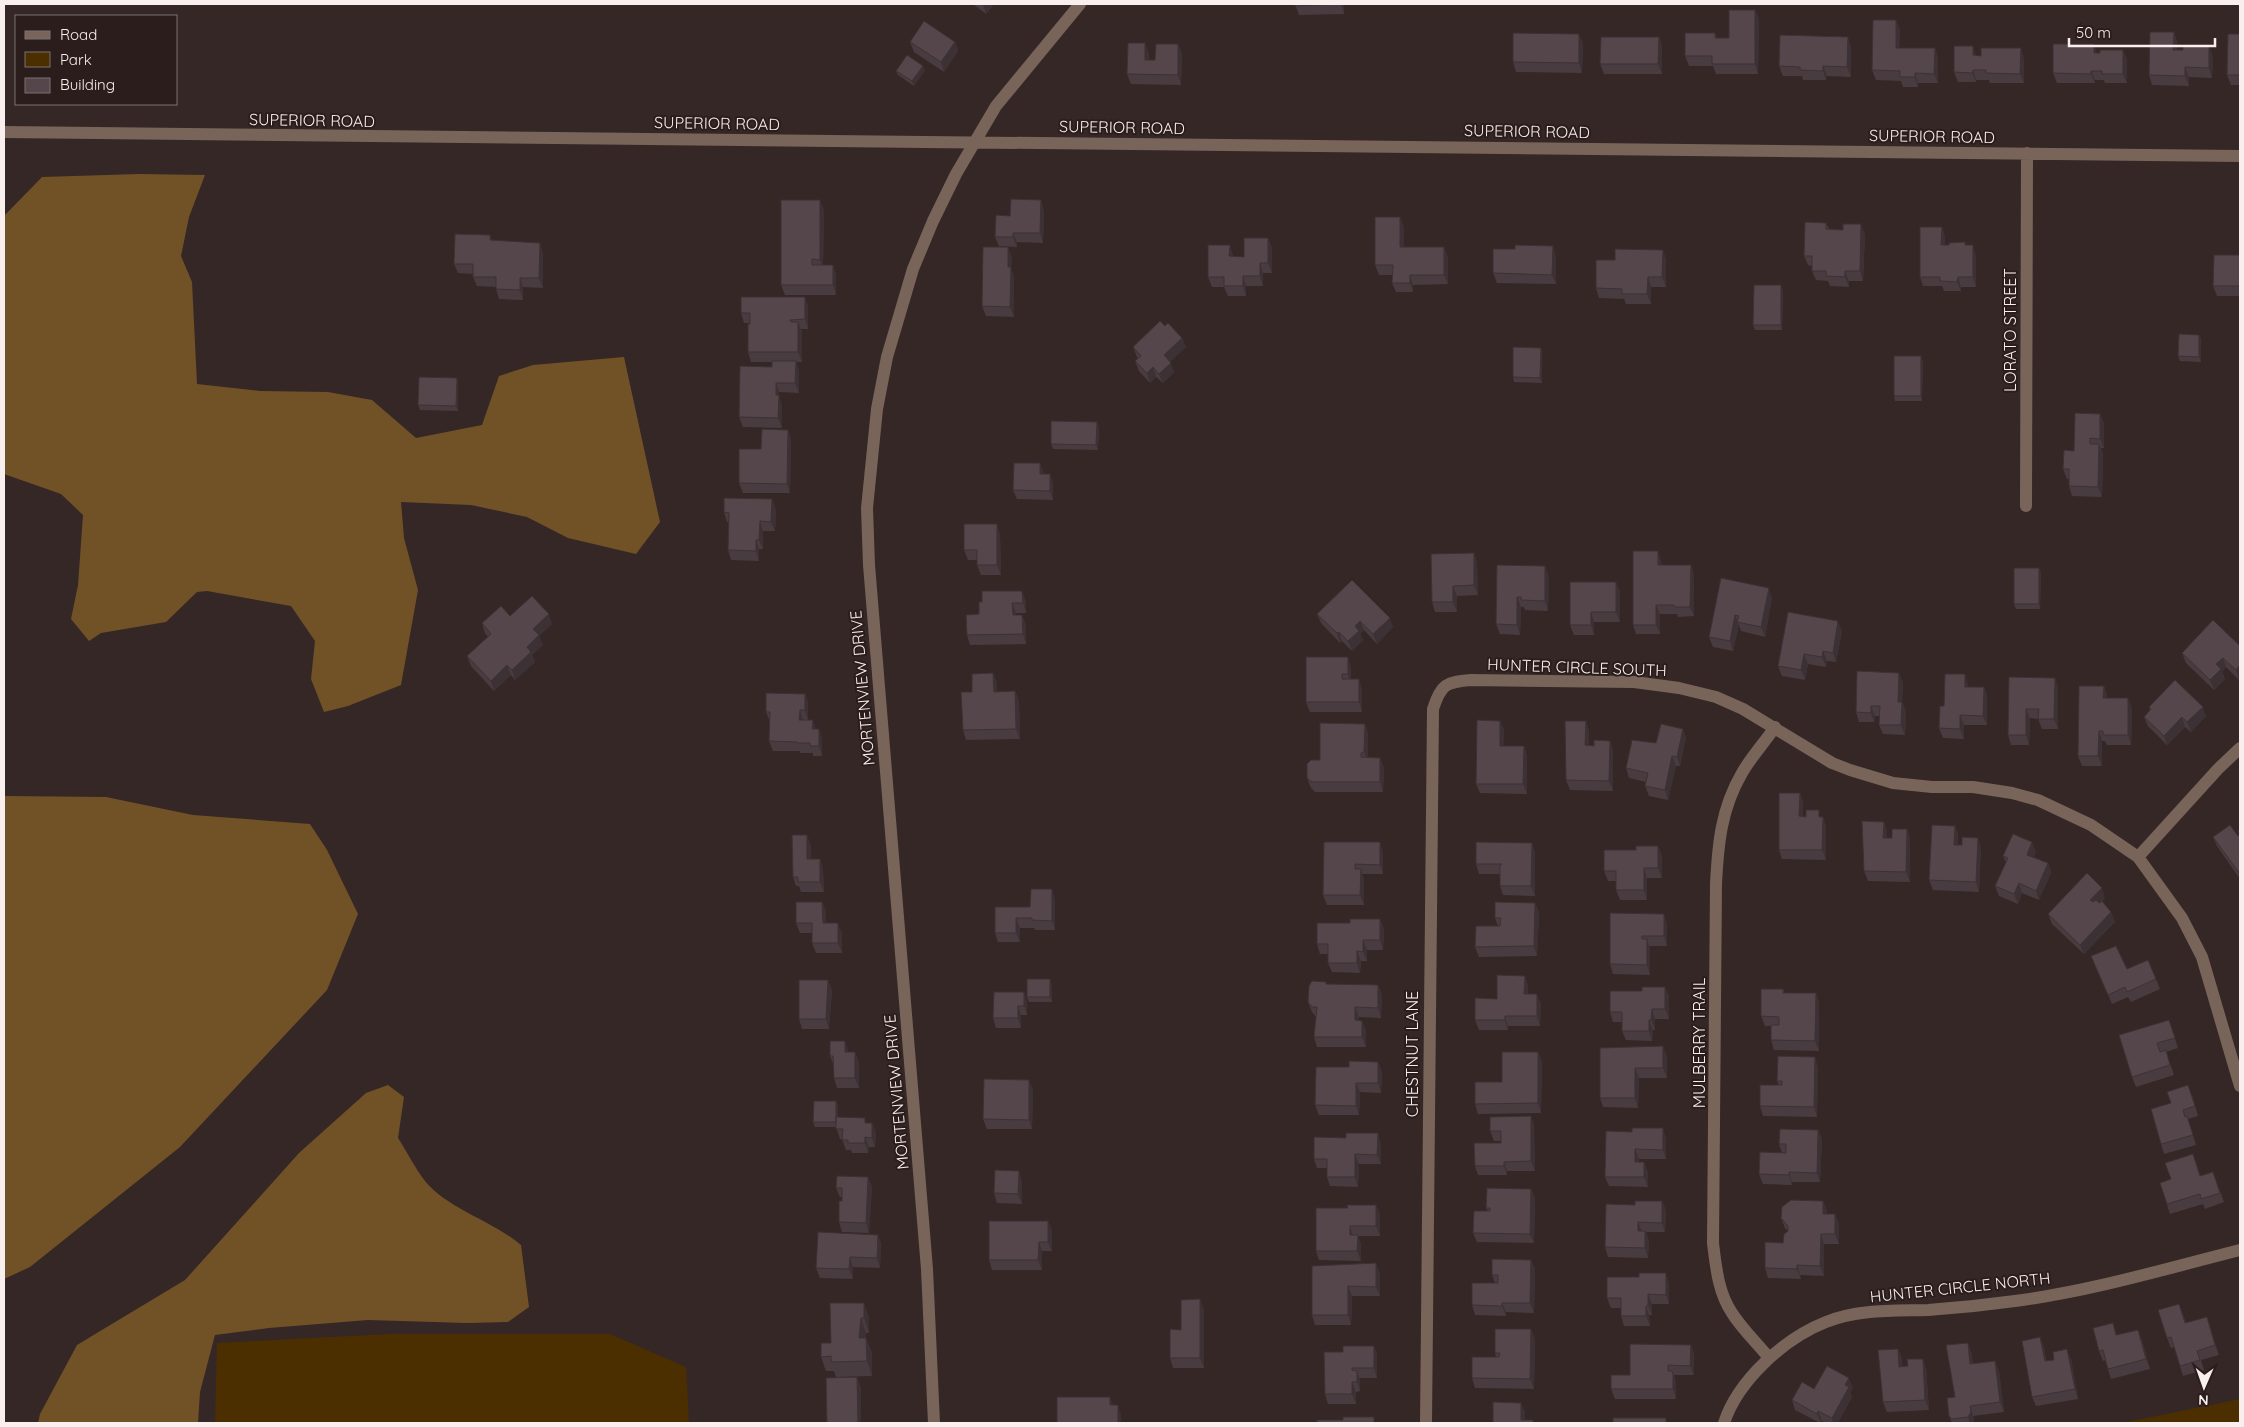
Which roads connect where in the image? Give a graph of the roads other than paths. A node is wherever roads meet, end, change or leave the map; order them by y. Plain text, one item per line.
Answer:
1 (1080, 4) edge
2 (4, 132) edge
3 (975, 141) junction
4 (2027, 153) junction
5 (2240, 156) edge
6 (2026, 506) dead end
7 (1442, 686) joint
8 (1775, 727) junction
9 (2240, 748) edge
10 (2138, 857) junction
11 (2240, 1086) edge
12 (2240, 1250) edge
13 (1769, 1358) junction
14 (934, 1423) edge
15 (1426, 1423) edge
16 (1724, 1423) edge

1 - 3 street, MORTENVIEW DRIVE
2 - 3 street, SUPERIOR ROAD
3 - 4 street, SUPERIOR ROAD
3 - 14 street, MORTENVIEW DRIVE
4 - 5 street, SUPERIOR ROAD
4 - 6 street, LORATO STREET
7 - 8 street, HUNTER CIRCLE SOUTH
7 - 15 street, CHESTNUT LANE
8 - 10 street, HUNTER CIRCLE SOUTH
8 - 13 street, MULBERRY TRAIL
9 - 10 street
10 - 11 street, HUNTER CIRCLE SOUTH
12 - 13 street, HUNTER CIRCLE NORTH
13 - 16 street, HUNTER CIRCLE NORTH

